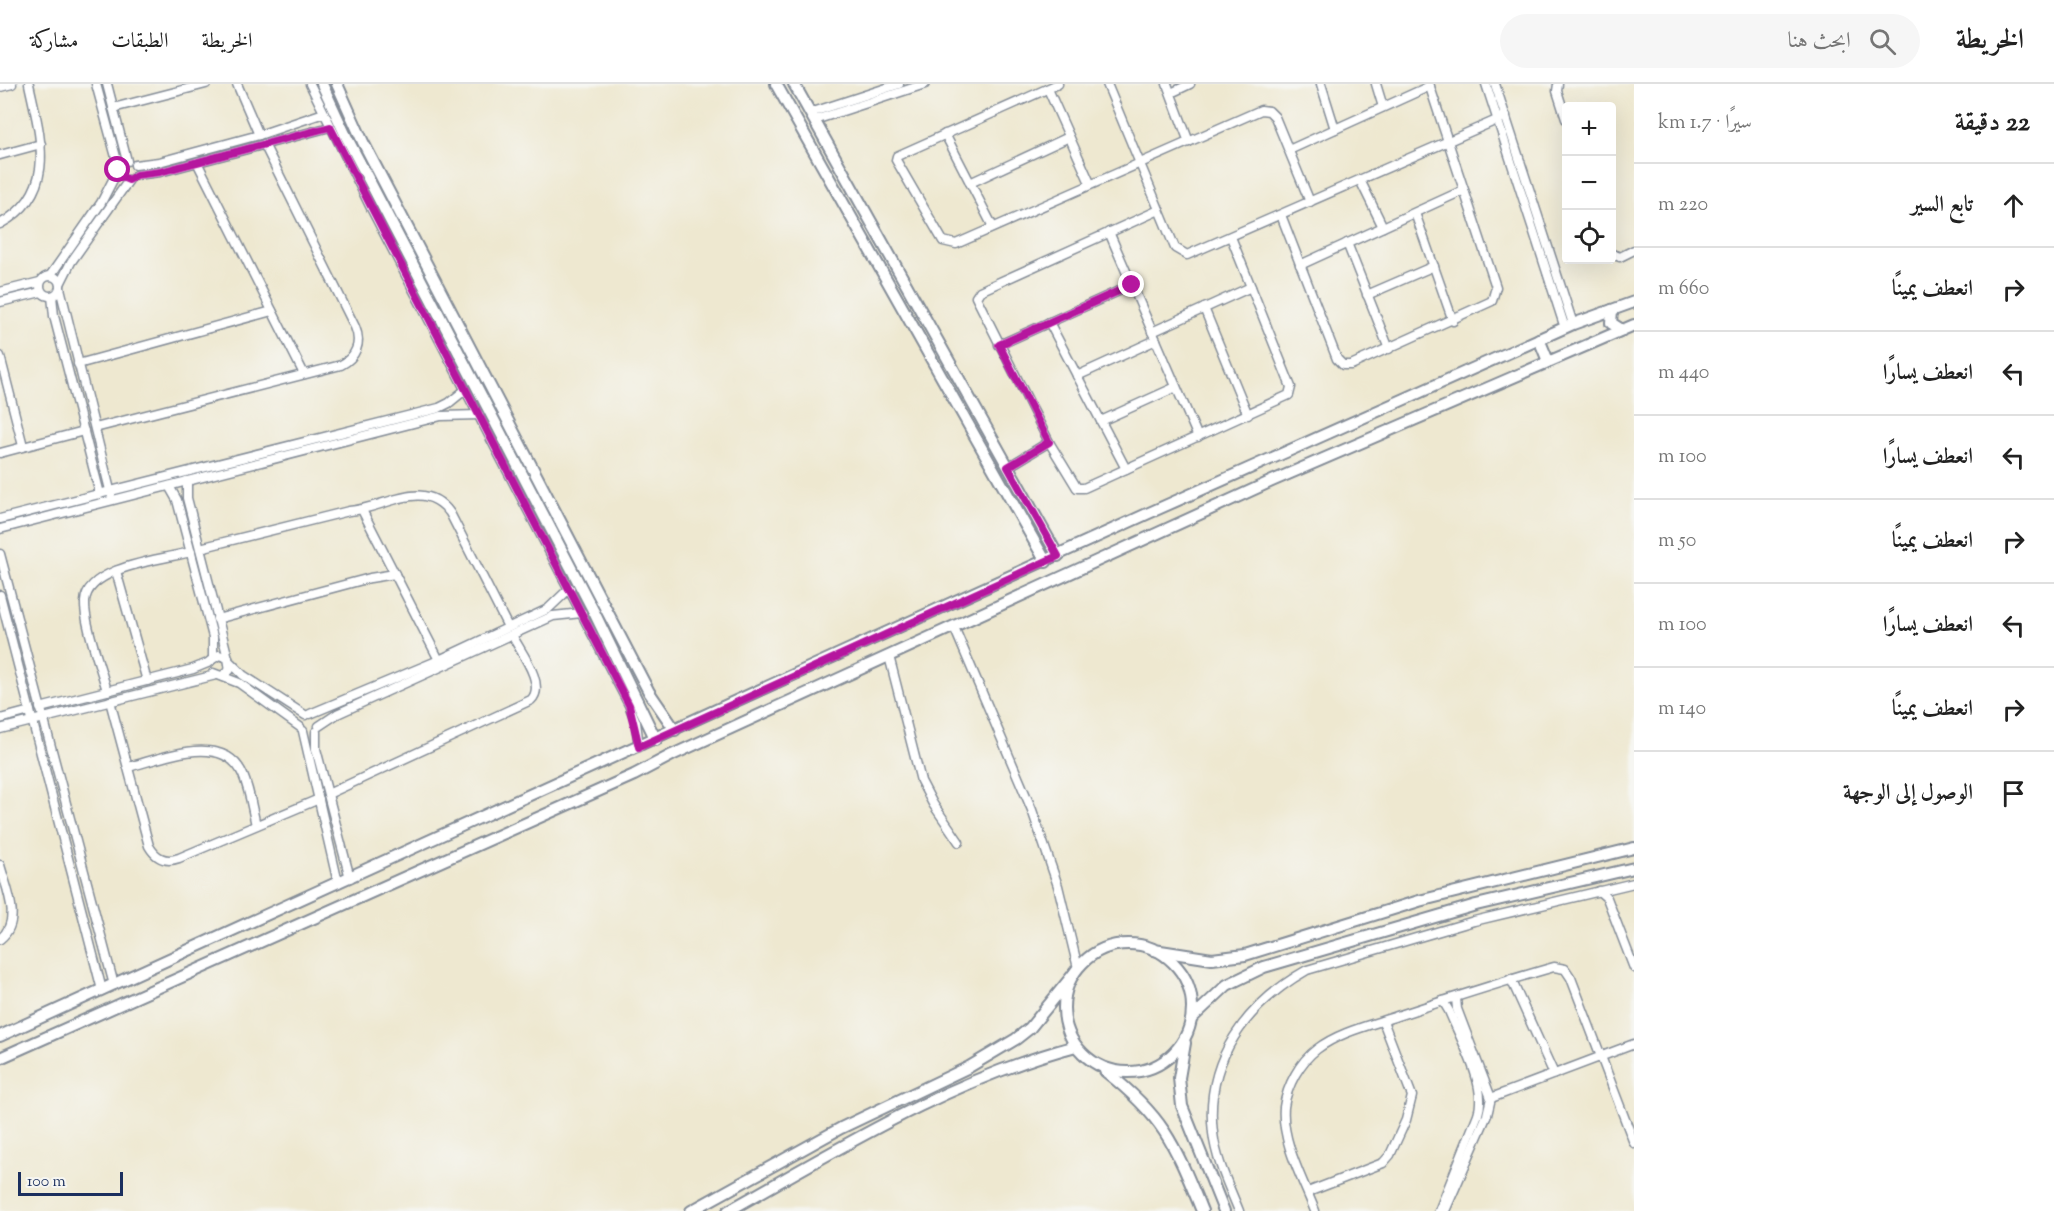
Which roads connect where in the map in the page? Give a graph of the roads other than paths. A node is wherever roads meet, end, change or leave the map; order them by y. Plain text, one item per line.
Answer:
1 (12, 84) edge
2 (29, 84) edge
3 (96, 84) edge
4 (107, 84) edge
5 (206, 84) edge
6 (237, 84) edge
7 (310, 84) edge
8 (322, 84) edge
9 (337, 84) edge
10 (776, 84) edge
11 (794, 84) edge
12 (899, 84) edge
13 (925, 84) edge
14 (1058, 84) edge
15 (1107, 84) edge
16 (1190, 84) edge
17 (1321, 84) edge
18 (1376, 84) edge
19 (1486, 84) edge
20 (1495, 84) edge
21 (1558, 84) edge
22 (1430, 85) edge
23 (0, 87) edge
24 (1169, 88) edge
25 (1048, 89) junction
26 (1383, 107) junction
27 (1562, 107) edge
28 (113, 108) junction
29 (324, 113) junction
30 (812, 117) junction
31 (1502, 118) junction
32 (330, 127) junction
33 (1335, 129) junction
34 (945, 134) junction
35 (259, 135) junction
36 (1069, 137) junction
37 (1448, 141) junction
38 (1189, 142) junction
39 (41, 144) junction
40 (264, 144) junction
41 (1289, 150) junction
42 (0, 155) edge
43 (1139, 161) junction
44 (197, 162) junction
45 (131, 163) junction
46 (118, 169) junction
47 (132, 178) junction
48 (1360, 180) junction
49 (970, 183) junction
50 (1090, 183) junction
51 (1464, 190) junction
52 (1310, 202) junction
53 (1159, 210) junction
54 (1415, 213) junction
55 (1281, 215) junction
56 (0, 224) edge
57 (993, 227) junction
58 (1383, 227) junction
59 (875, 229) junction
60 (1109, 232) junction
61 (862, 237) junction
62 (1231, 237) junction
63 (1347, 243) junction
64 (1634, 250) edge
65 (1616, 255) edge
66 (1300, 265) junction
67 (1434, 266) junction
68 (50, 276) junction
69 (1132, 285) junction
70 (60, 286) junction
71 (40, 287) junction
72 (1251, 287) junction
73 (0, 292) edge
74 (1367, 294) junction
75 (52, 296) junction
76 (0, 302) edge
77 (1634, 302) edge
78 (1204, 308) junction
79 (1612, 310) junction
80 (272, 311) junction
81 (1453, 321) junction
82 (1049, 322) junction
83 (1634, 325) edge
84 (1569, 326) junction
85 (1622, 330) junction
86 (1154, 336) junction
87 (1539, 339) junction
88 (999, 345) junction
89 (1389, 349) junction
90 (0, 356) edge
91 (1548, 361) junction
92 (78, 364) junction
93 (1, 367) edge
94 (304, 374) junction
95 (1077, 376) junction
96 (1176, 387) junction
97 (465, 390) junction
98 (506, 414) junction
99 (1248, 415) junction
100 (479, 416) junction
101 (494, 420) junction
102 (1101, 421) junction
103 (94, 428) junction
104 (84, 431) junction
105 (1198, 437) junction
106 (1049, 442) junction
107 (23, 447) junction
108 (0, 453) edge
109 (1008, 467) junction
110 (1126, 469) junction
111 (1235, 475) junction
112 (187, 481) junction
113 (169, 486) junction
114 (100, 494) junction
115 (1244, 494) junction
116 (112, 496) junction
117 (362, 510) junction
118 (0, 519) edge
119 (0, 529) edge
120 (1081, 545) junction
121 (195, 550) junction
122 (0, 554) edge
123 (1058, 556) junction
124 (1046, 562) junction
125 (1091, 564) junction
126 (116, 571) junction
127 (395, 574) junction
128 (570, 588) junction
129 (0, 595) edge
130 (582, 612) junction
131 (217, 619) junction
132 (954, 627) junction
133 (510, 631) junction
134 (880, 637) junction
135 (22, 639) junction
136 (12, 641) junction
137 (842, 654) junction
138 (889, 656) junction
139 (211, 660) junction
140 (439, 660) junction
141 (230, 661) junction
142 (851, 673) junction
143 (219, 675) junction
144 (147, 681) junction
145 (107, 691) junction
146 (110, 701) junction
147 (40, 708) junction
148 (30, 711) junction
149 (308, 715) junction
150 (0, 719) edge
151 (43, 719) junction
152 (33, 721) junction
153 (0, 729) edge
154 (301, 729) junction
155 (317, 729) junction
156 (675, 730) junction
157 (656, 740) junction
158 (639, 747) junction
159 (128, 767) junction
160 (328, 794) junction
161 (319, 799) junction
162 (485, 816) junction
163 (71, 823) junction
164 (256, 825) junction
165 (61, 826) junction
166 (450, 832) junction
167 (493, 836) junction
168 (960, 842) dead end
169 (1634, 848) edge
170 (459, 851) junction
171 (0, 865) edge
172 (1634, 868) edge
173 (350, 878) junction
174 (339, 883) junction
175 (1634, 883) edge
176 (87, 884) junction
177 (76, 887) junction
178 (1613, 888) junction
179 (1599, 891) junction
180 (0, 939) edge
181 (1273, 946) junction
182 (1154, 950) junction
183 (1634, 953) edge
184 (1278, 963) junction
185 (1634, 968) edge
186 (1076, 971) junction
187 (1511, 979) junction
188 (114, 985) junction
189 (102, 990) junction
190 (1456, 998) junction
191 (1443, 1001) junction
192 (1192, 1018) junction
193 (1383, 1021) junction
194 (1187, 1034) junction
195 (0, 1036) edge
196 (1634, 1044) edge
197 (1076, 1046) junction
198 (1601, 1056) junction
199 (0, 1058) edge
200 (1095, 1063) junction
201 (1554, 1074) junction
202 (1491, 1098) junction
203 (1634, 1143) edge
204 (1308, 1192) junction
205 (1441, 1201) junction
206 (691, 1211) edge
207 (728, 1211) edge
208 (1203, 1211) edge
209 (1224, 1211) edge
210 (1239, 1211) edge
211 (1316, 1211) edge
212 (1432, 1211) edge
213 (1439, 1211) edge
214 (1445, 1211) edge

1 - 23 street
2 - 39 street
3 - 46 street
4 - 28 street
5 - 28 street
6 - 35 street
7 - 29 street
8 - 101 street
9 - 98 street
10 - 61 street
11 - 30 street
12 - 30 street
13 - 30 street
14 - 25 street
15 - 43 street
16 - 24 street
17 - 33 street
18 - 26 street
19 - 31 street
20 - 31 street
21 - 27 street
22 - 26 street
22 - 37 street
24 - 38 street
25 - 34 street
25 - 36 street
26 - 33 street
28 - 45 street
29 - 32 street
29 - 35 street
30 - 59 street
31 - 37 street
31 - 84 street
32 - 40 street
32 - 97 street
33 - 41 street
34 - 49 street
34 - 57 street
35 - 45 street
36 - 49 street
36 - 50 street
37 - 48 street
37 - 51 street
38 - 41 street
38 - 43 street
39 - 42 street
39 - 56 street
40 - 44 street
40 - 94 street
41 - 52 street
43 - 50 street
43 - 53 street
44 - 47 street
44 - 80 street
45 - 46 street
45 - 47 street
46 - 47 street
46 - 68 street
47 - 70 street
48 - 52 street
48 - 58 street
49 - 57 street
50 - 57 street
51 - 54 street
51 - 81 street
52 - 55 street
53 - 60 street
53 - 62 street
54 - 58 street
54 - 67 street
55 - 62 street
55 - 66 street
58 - 63 street
59 - 61 street
59 - 109 street
60 - 69 street
60 - 88 street
61 - 124 street
62 - 72 street
63 - 66 street
63 - 74 street
64 - 65 street
66 - 89 street
67 - 74 street
67 - 81 street
68 - 70 street
68 - 71 street
69 - 82 street
69 - 86 street
70 - 75 street
70 - 92 street
71 - 73 street
71 - 75 street
71 - 76 street
72 - 78 street
72 - 99 street
74 - 89 street
75 - 104 street
77 - 79 street
78 - 86 street
78 - 99 street
79 - 84 street
79 - 85 street
80 - 92 street
80 - 94 street
81 - 89 street
82 - 88 street
82 - 95 street
83 - 85 street
84 - 87 street
85 - 91 street
86 - 95 street
86 - 96 street
87 - 91 street
87 - 111 street
88 - 106 street
90 - 93 street
91 - 115 street
92 - 103 street
93 - 107 street
94 - 103 street
95 - 102 street
96 - 102 street
96 - 105 street
97 - 100 street
97 - 116 street
98 - 101 street
98 - 156 street
99 - 105 street
100 - 112 street
100 - 128 street
101 - 157 street
102 - 110 street
103 - 116 street
104 - 107 street
104 - 114 street
105 - 110 street
106 - 109 street
106 - 110 street
107 - 108 street
109 - 123 street
111 - 115 street
111 - 120 street
112 - 113 street
112 - 121 street
113 - 116 street
113 - 121 street
114 - 116 street
114 - 118 street
115 - 125 street
116 - 119 street
117 - 121 street
117 - 127 street
117 - 133 street
120 - 123 street
120 - 125 street
121 - 126 street
121 - 131 street
121 - 139 street
122 - 135 street
123 - 124 street
124 - 134 street
125 - 132 street
126 - 144 street
126 - 145 street
127 - 131 street
127 - 140 street
128 - 130 street
128 - 133 street
129 - 136 street
130 - 133 street
130 - 158 street
131 - 141 street
132 - 138 street
132 - 186 street
133 - 140 street
133 - 155 street
133 - 160 street
134 - 137 street
134 - 138 street
135 - 136 street
135 - 147 street
136 - 148 street
137 - 142 street
137 - 156 street
138 - 142 street
138 - 168 street
139 - 141 street
139 - 143 street
139 - 144 street
140 - 149 street
141 - 143 street
141 - 149 street
142 - 167 street
143 - 146 street
143 - 154 street
144 - 145 street
145 - 147 street
146 - 151 street
146 - 159 street
147 - 151 street
148 - 150 street
148 - 152 street
149 - 154 street
149 - 155 street
151 - 152 street
151 - 163 street
152 - 153 street
152 - 165 street
154 - 155 street
154 - 161 street
155 - 160 street
156 - 157 street
157 - 158 street
158 - 162 street
159 - 164 street
159 - 164 street
160 - 173 street
161 - 164 street
161 - 174 street
162 - 166 street
162 - 167 street
163 - 165 street
163 - 176 street
165 - 177 street
166 - 170 street
166 - 173 street
167 - 170 street
169 - 181 street
170 - 199 street
171 - 180 street
172 - 184 street
173 - 174 street
174 - 188 street
175 - 178 street
176 - 177 street
176 - 188 street
177 - 189 street
178 - 179 street
178 - 183 street
179 - 185 street
179 - 210 street
181 - 182 street
181 - 184 street
182 - 186 street
182 - 192 street
184 - 192 street
186 - 197 street
186 - 206 street
187 - 190 street
187 - 198 street
187 - 201 street
188 - 189 street
189 - 195 street
190 - 191 street
190 - 202 street
191 - 193 street
191 - 205 street
192 - 194 street
193 - 204 street
193 - 204 street
194 - 200 street
194 - 209 street
196 - 198 street
197 - 200 street
197 - 207 street
198 - 201 street
198 - 203 street
200 - 208 street
201 - 202 street
202 - 214 street
204 - 211 street
205 - 212 street
205 - 213 street

